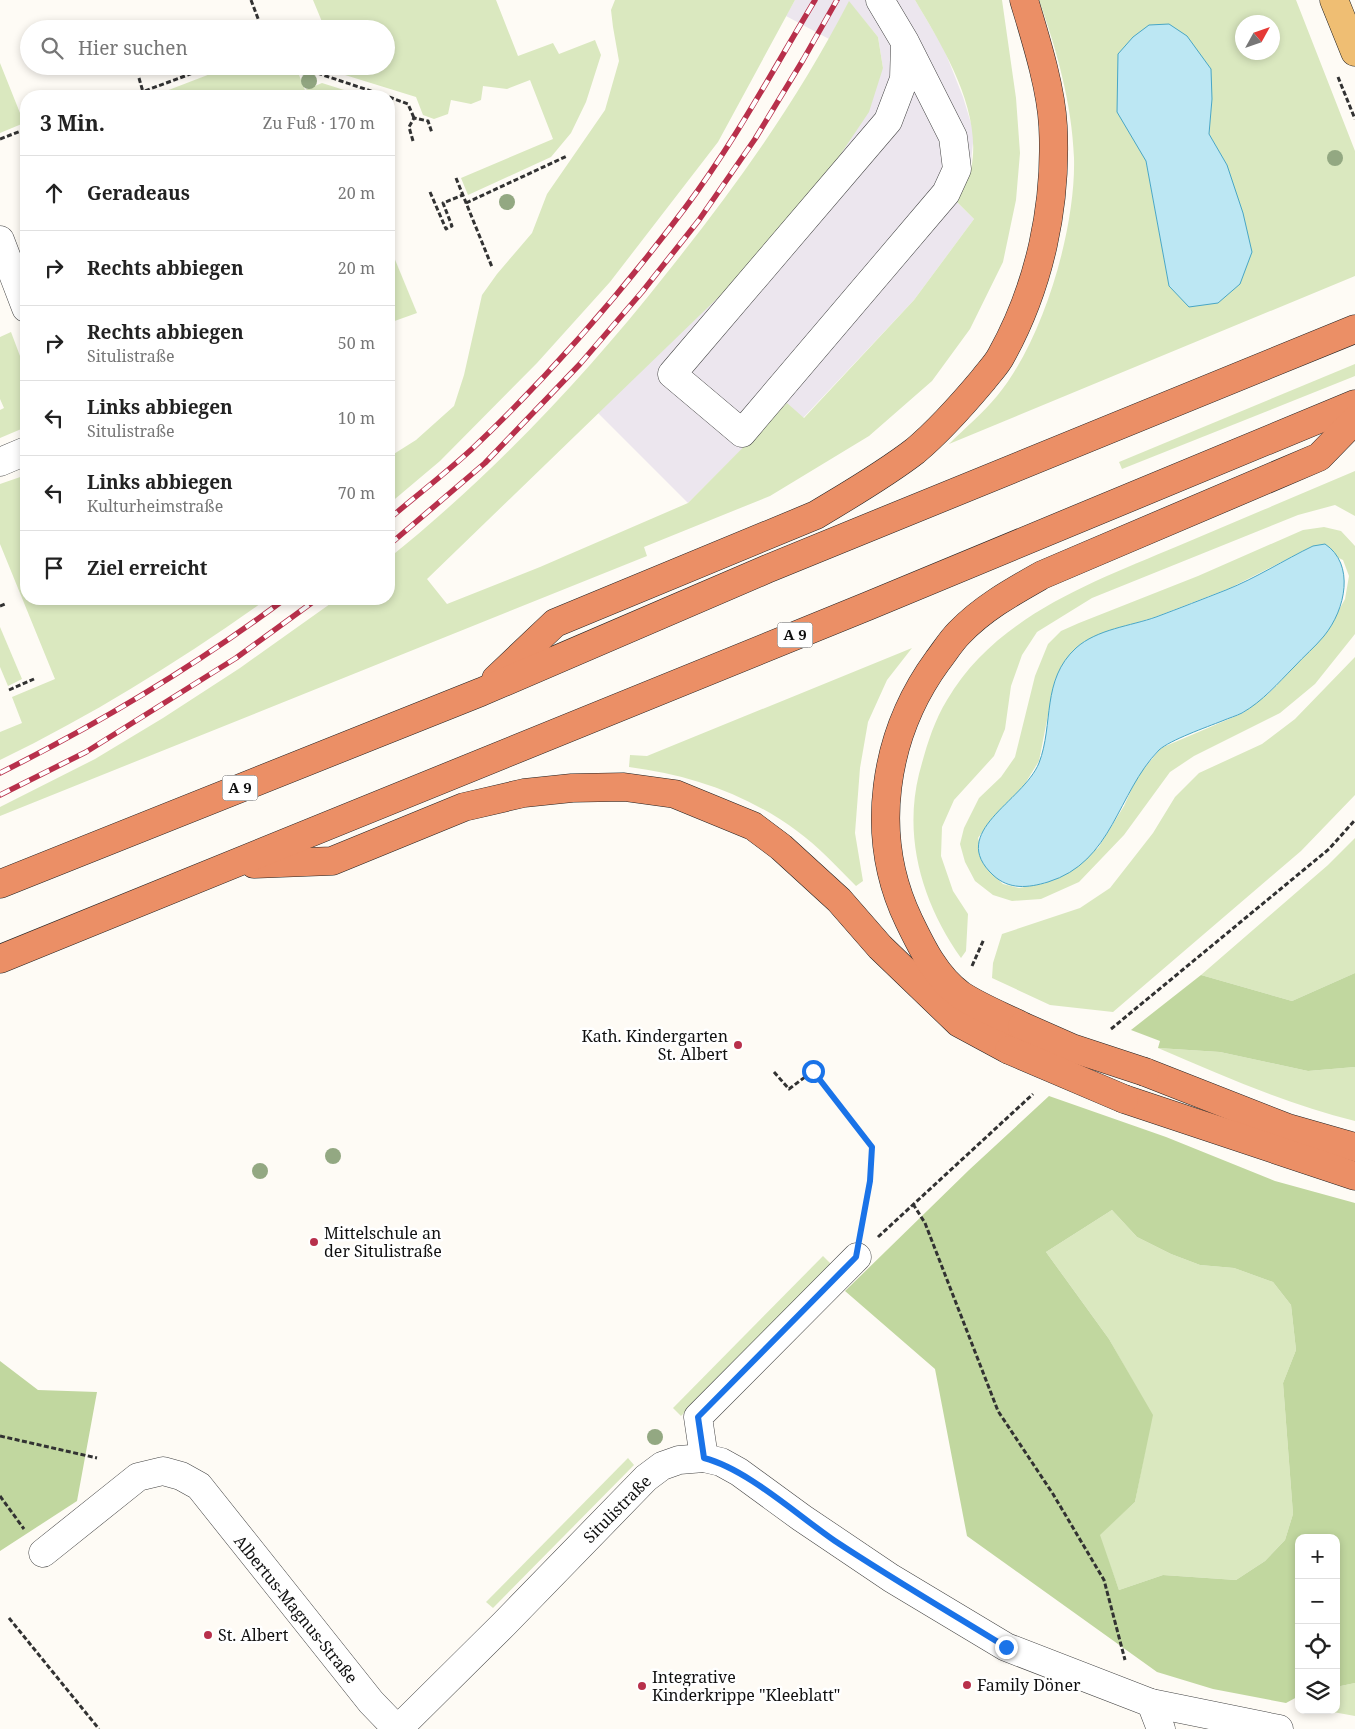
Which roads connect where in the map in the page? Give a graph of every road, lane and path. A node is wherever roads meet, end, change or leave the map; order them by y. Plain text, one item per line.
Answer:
1 (251, 0) edge
2 (880, 0) edge
3 (1024, 0) edge
4 (1334, 0) edge
5 (259, 20) edge
6 (905, 42) junction
7 (1355, 52) edge
8 (188, 75) edge
9 (323, 75) edge
10 (138, 78) dead end
11 (142, 90) edge
12 (148, 90) edge
13 (367, 90) edge
14 (395, 99) edge
15 (414, 118) junction
16 (20, 131) edge
17 (432, 133) dead end
18 (0, 138) edge
19 (414, 141) dead end
20 (567, 156) dead end
21 (456, 178) dead end
22 (430, 192) dead end
23 (463, 195) junction
24 (466, 202) junction
25 (0, 240) edge
26 (492, 267) dead end
27 (20, 292) edge
28 (1355, 329) edge
29 (1355, 404) edge
30 (1355, 420) edge
31 (20, 454) edge
32 (0, 462) edge
33 (5, 604) dead end
34 (0, 606) edge
35 (34, 679) dead end
36 (9, 690) dead end
37 (481, 692) junction
38 (234, 865) junction
39 (0, 884) edge
40 (0, 959) edge
41 (774, 1072) dead end
42 (1355, 1147) edge
43 (1355, 1176) edge
44 (913, 1204) dead end
45 (856, 1257) joint
46 (0, 1436) edge
47 (97, 1458) dead end
48 (704, 1458) junction
49 (0, 1496) edge
50 (42, 1553) joint
51 (10, 1618) dead end
52 (1141, 1698) junction
53 (99, 1729) edge
54 (397, 1729) edge
55 (1161, 1729) edge
56 (1279, 1729) edge

1 - 5 path
2 - 6 street
3 - 37 highway
4 - 7 main road
6 - 6 street
8 - 12 path
9 - 13 path
10 - 11 path
14 - 15 path
15 - 17 path
15 - 19 path
16 - 18 path
20 - 24 path
21 - 23 path
22 - 23 path
23 - 24 path
24 - 26 path
25 - 27 street
28 - 37 highway, A 9
29 - 38 highway, A 9
30 - 42 highway, bridge
31 - 32 street
33 - 34 path
35 - 36 path
37 - 39 highway, A 9
38 - 40 highway, A 9
38 - 43 highway, bridge
41 - 45 path
44 - 52 path
45 - 48 street
46 - 47 path
48 - 52 street
48 - 54 street, Situlistraße
49 - 50 path
50 - 54 street, Albertus-Magnus-Straße
51 - 53 path
52 - 55 street
52 - 56 street

